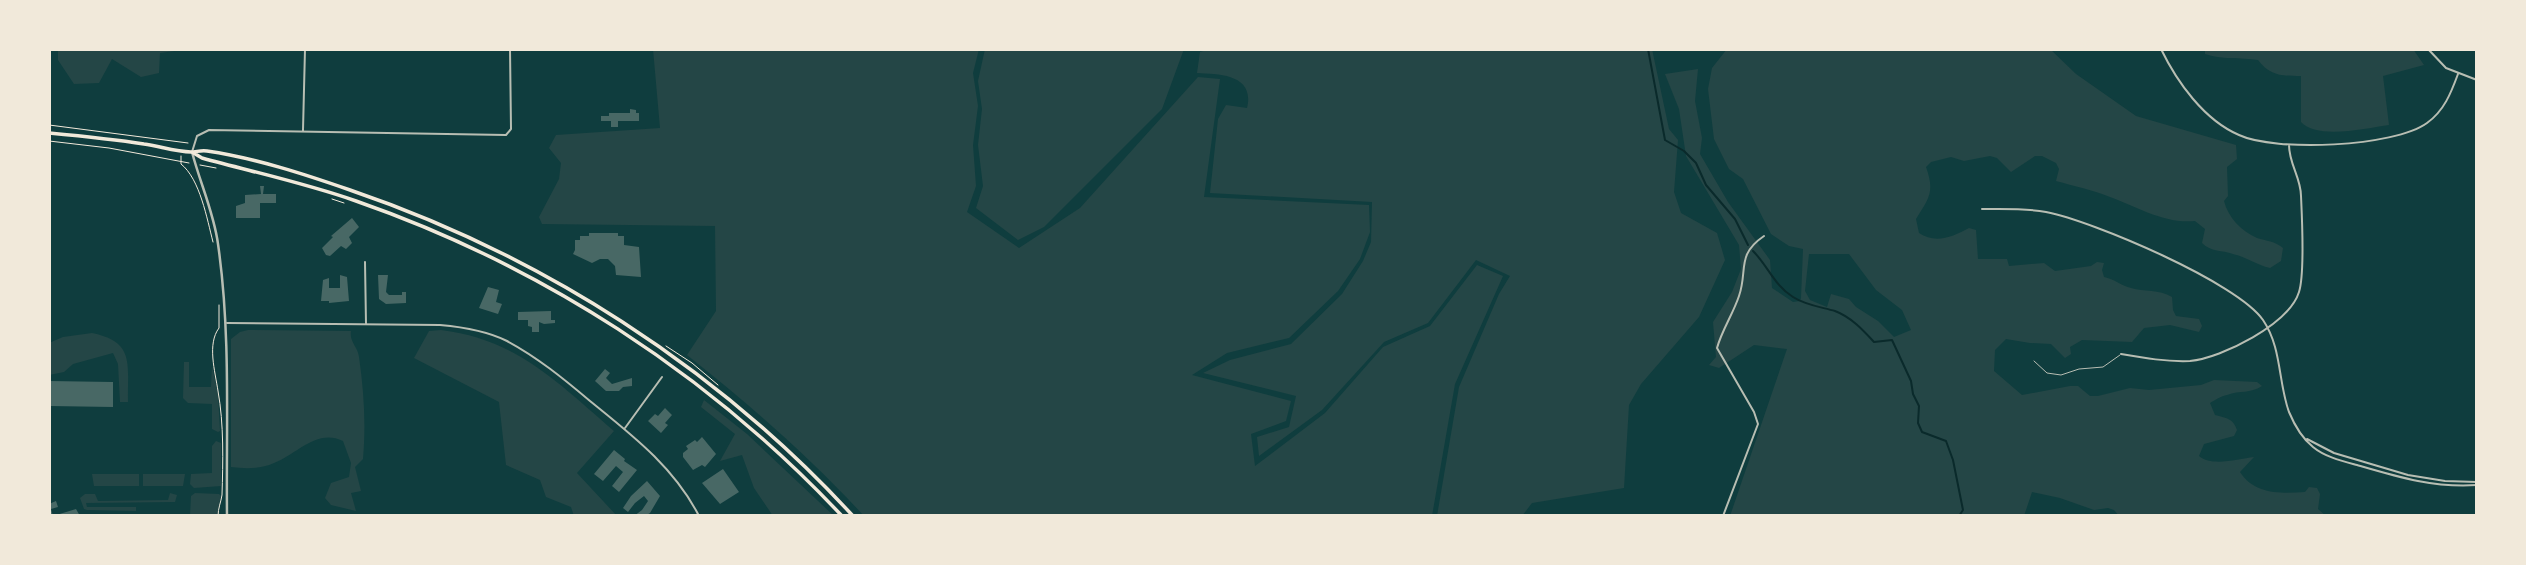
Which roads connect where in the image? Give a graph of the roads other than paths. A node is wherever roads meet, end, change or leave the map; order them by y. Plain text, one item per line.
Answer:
1 (305, 49) edge
2 (510, 49) edge
3 (2161, 49) edge
4 (2428, 49) edge
5 (2458, 74) junction
6 (2477, 80) edge
7 (303, 131) junction
8 (49, 133) edge
9 (2289, 144) junction
10 (192, 152) junction
11 (1983, 209) dead end
12 (1764, 236) dead end
13 (365, 262) dead end
14 (226, 323) junction
15 (366, 325) junction
16 (2268, 328) junction
17 (2121, 354) joint
18 (676, 359) junction
19 (2034, 361) dead end
20 (672, 366) junction
21 (662, 377) dead end
22 (625, 429) junction
23 (2477, 484) edge
24 (227, 516) edge
25 (699, 516) edge
26 (842, 516) edge
27 (853, 516) edge
28 (1723, 516) edge

1 - 7 street
2 - 7 street
3 - 9 street
4 - 5 street
5 - 6 street
5 - 9 street
7 - 10 street
8 - 10 highway
9 - 16 street
10 - 14 street
10 - 18 highway
10 - 20 highway
11 - 16 street
12 - 28 street
13 - 15 street
14 - 15 street
14 - 24 street
15 - 22 street
16 - 17 street
16 - 23 street
17 - 19 lane
18 - 20 highway
18 - 27 highway
20 - 26 highway
21 - 22 street
22 - 25 street

